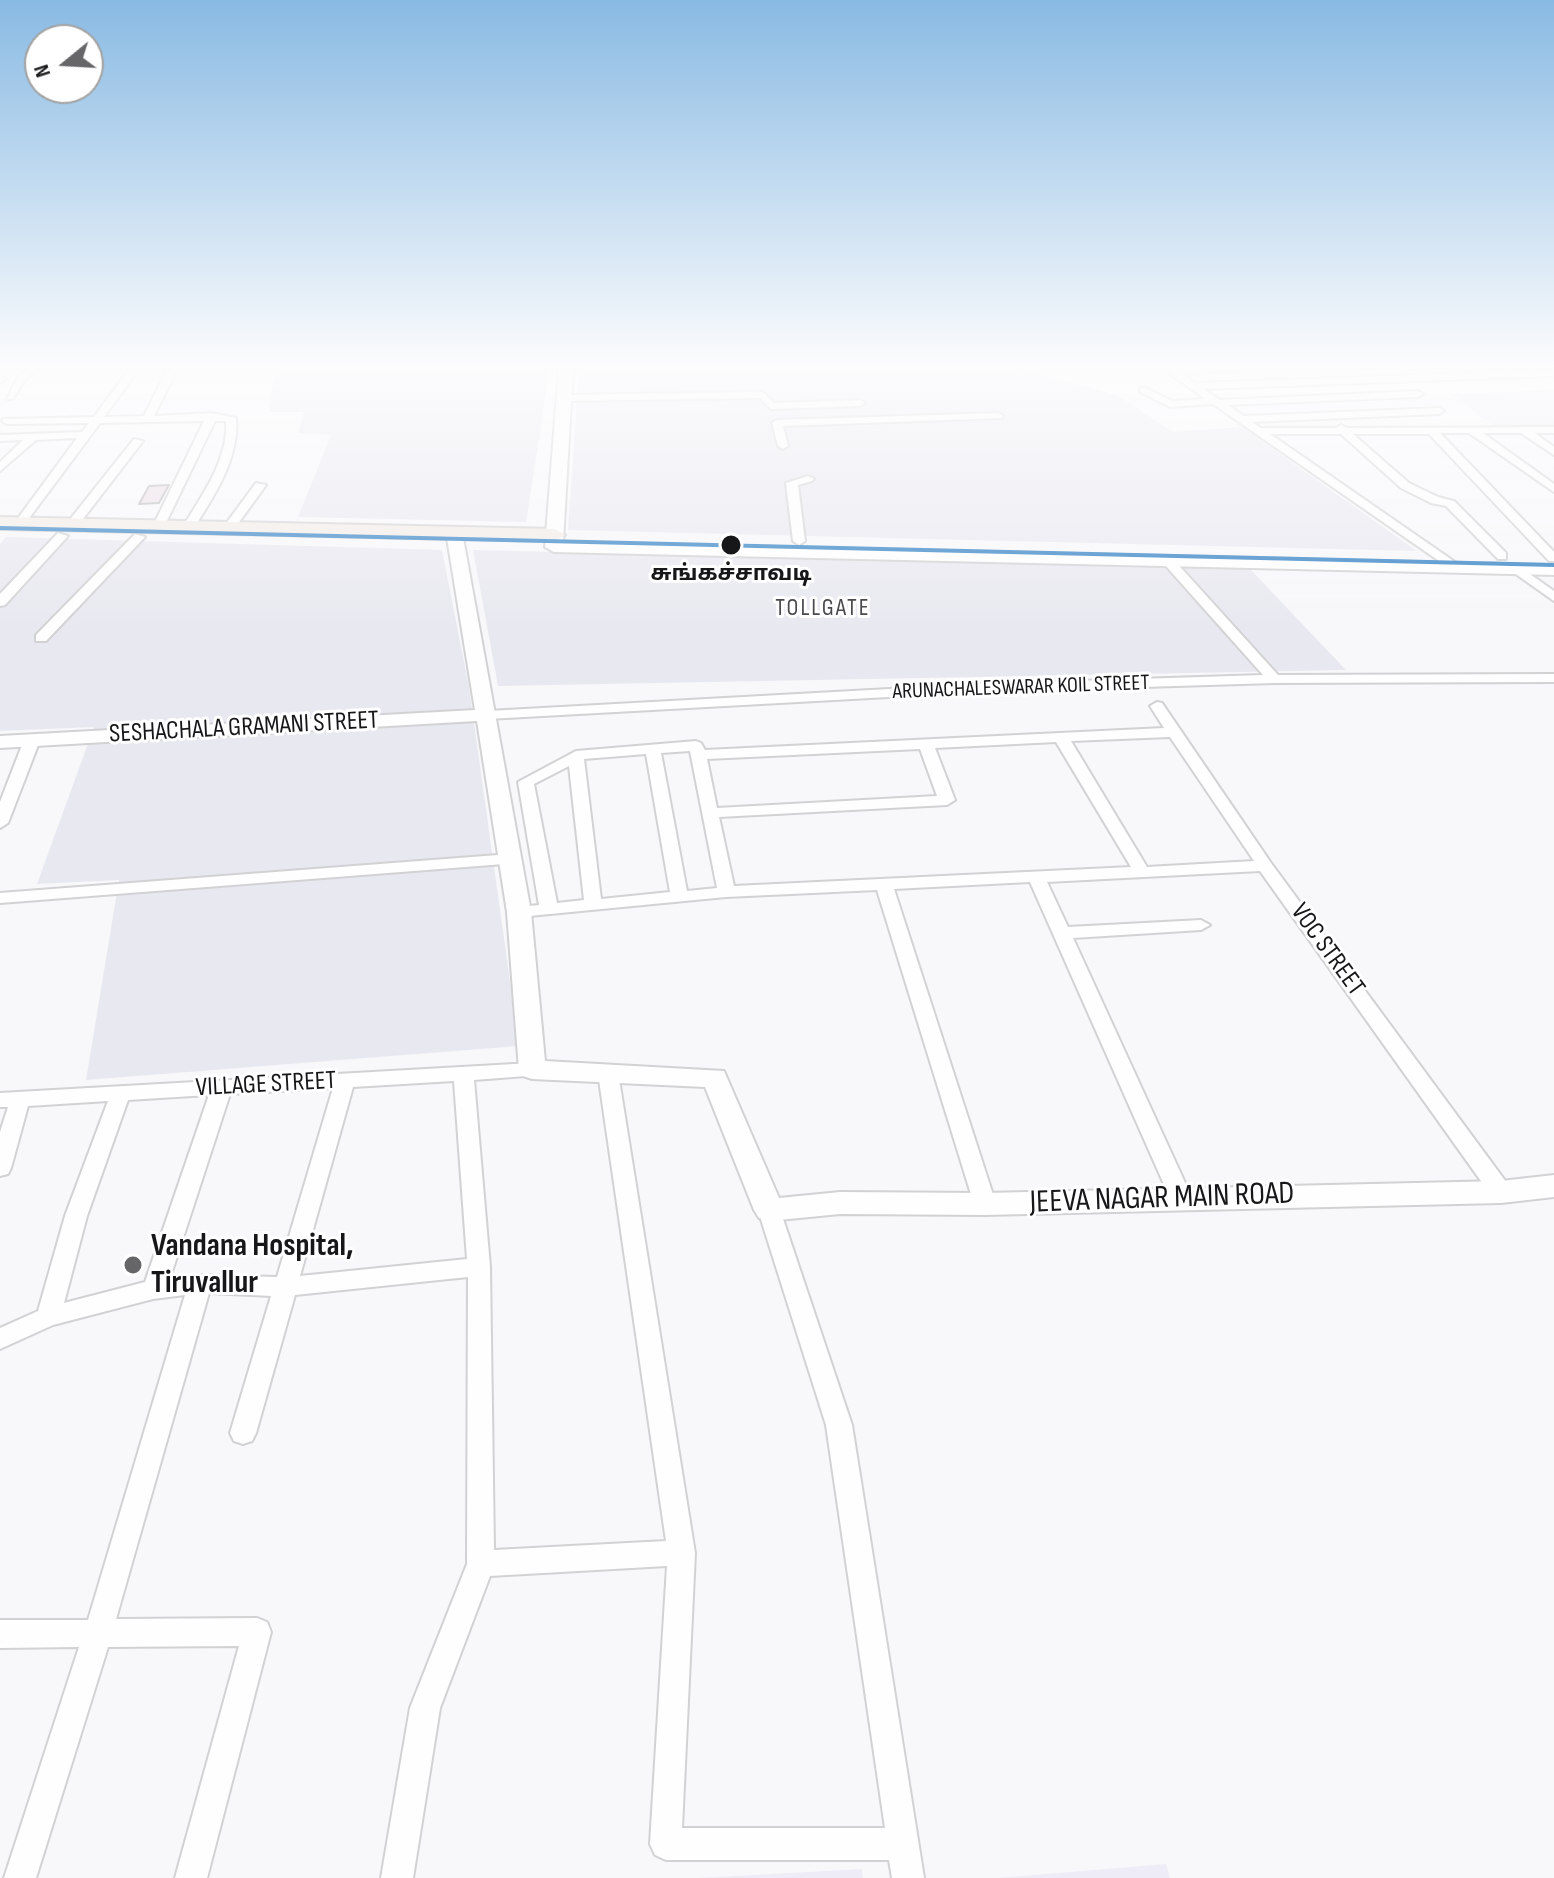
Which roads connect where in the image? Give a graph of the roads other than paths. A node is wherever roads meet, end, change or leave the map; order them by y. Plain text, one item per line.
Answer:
1 (70, 456) edge
2 (126, 456) edge
3 (193, 456) edge
4 (224, 456) edge
5 (559, 456) edge
6 (1296, 456) edge
7 (1377, 456) edge
8 (1455, 456) edge
9 (1506, 456) edge
10 (808, 479) dead end
11 (260, 485) dead end
12 (1554, 489) edge
13 (10, 523) edge
14 (159, 526) junction
15 (188, 528) junction
16 (228, 529) junction
17 (67, 530) junction
18 (0, 533) edge
19 (139, 537) junction
20 (454, 538) junction
21 (554, 541) junction
22 (799, 541) junction
23 (1442, 556) junction
24 (1502, 556) junction
25 (1169, 562) junction
26 (1554, 562) edge
27 (1459, 569) junction
28 (1517, 569) junction
29 (1554, 597) edge
30 (0, 602) edge
31 (41, 638) dead end
32 (1554, 678) edge
33 (1274, 679) junction
34 (1157, 706) dead end
35 (488, 715) junction
36 (1173, 732) junction
37 (1061, 738) junction
38 (32, 740) junction
39 (0, 742) edge
40 (925, 742) junction
41 (653, 749) junction
42 (699, 755) junction
43 (576, 756) junction
44 (709, 813) junction
45 (0, 823) edge
46 (511, 859) junction
47 (1265, 866) junction
48 (1142, 872) junction
49 (1037, 879) junction
50 (884, 884) junction
51 (726, 892) junction
52 (680, 897) junction
53 (0, 898) edge
54 (593, 905) junction
55 (549, 909) junction
56 (519, 912) junction
57 (1201, 925) dead end
58 (1062, 933) junction
59 (532, 1070) junction
60 (608, 1073) junction
61 (464, 1075) junction
62 (345, 1081) junction
63 (222, 1087) junction
64 (121, 1092) junction
65 (10, 1100) edge
66 (0, 1168) edge
67 (1554, 1186) edge
68 (1501, 1192) junction
69 (1181, 1198) junction
70 (985, 1204) junction
71 (769, 1210) junction
72 (479, 1267) junction
73 (200, 1284) junction
74 (287, 1287) junction
75 (154, 1290) junction
76 (48, 1317) junction
77 (0, 1339) edge
78 (243, 1433) dead end
79 (681, 1553) junction
80 (481, 1564) junction
81 (0, 1634) edge
82 (98, 1634) junction
83 (904, 1844) junction
84 (20, 1878) edge
85 (191, 1878) edge
86 (397, 1878) edge
87 (908, 1878) edge

1 - 13 street
2 - 17 street
3 - 14 street
4 - 15 street
5 - 21 main road
6 - 23 street
7 - 24 street
8 - 26 street
9 - 12 street
10 - 22 street
11 - 16 street
13 - 17 main road
14 - 15 main road
14 - 17 main road
15 - 16 main road
16 - 20 main road
17 - 18 main road
17 - 19 main road
17 - 30 street
19 - 20 main road
19 - 31 street
20 - 21 main road
20 - 35 street
21 - 22 main road
21 - 25 main road
22 - 23 main road
23 - 24 main road
23 - 27 street
24 - 26 main road
25 - 27 main road
25 - 33 street
26 - 28 main road
27 - 28 main road
28 - 29 street
32 - 33 street, ARUNACHALESWARAR KOIL STREET
33 - 35 street, ARUNACHALESWARAR KOIL STREET
34 - 36 street, VOC STREET
35 - 38 street, SESHACHALA GRAMANI STREET
35 - 46 street
36 - 37 street
36 - 47 street, VOC STREET
37 - 40 street
37 - 48 street
38 - 39 street, SESHACHALA GRAMANI STREET
38 - 45 street
40 - 42 street
40 - 44 street
41 - 42 street
41 - 43 street
41 - 52 street
42 - 44 street
43 - 54 street
43 - 55 street
44 - 51 street
46 - 53 street
46 - 56 street
47 - 48 street
47 - 68 street, VOC STREET
48 - 49 street
49 - 50 street
49 - 58 street
50 - 51 street
50 - 70 street
51 - 52 street
52 - 54 street
54 - 55 street
55 - 56 street
56 - 59 street
57 - 58 street
58 - 69 street
59 - 60 street
59 - 61 street, VILLAGE STREET
60 - 71 street
60 - 79 street
61 - 62 street, VILLAGE STREET
61 - 72 street
62 - 63 street, VILLAGE STREET
62 - 74 street
63 - 64 street, VILLAGE STREET
63 - 75 street
64 - 65 street, VILLAGE STREET
64 - 76 street
65 - 66 street
67 - 68 street, JEEVA NAGAR MAIN ROAD
68 - 69 street, JEEVA NAGAR MAIN ROAD
69 - 70 street, JEEVA NAGAR MAIN ROAD
70 - 71 street, JEEVA NAGAR MAIN ROAD
71 - 83 street
72 - 74 street
72 - 80 street
73 - 74 street
73 - 75 street
73 - 82 street
74 - 78 street
75 - 76 street
76 - 77 street
79 - 80 street
79 - 83 street
80 - 86 street
81 - 82 street
82 - 84 street
82 - 85 street
83 - 87 street

